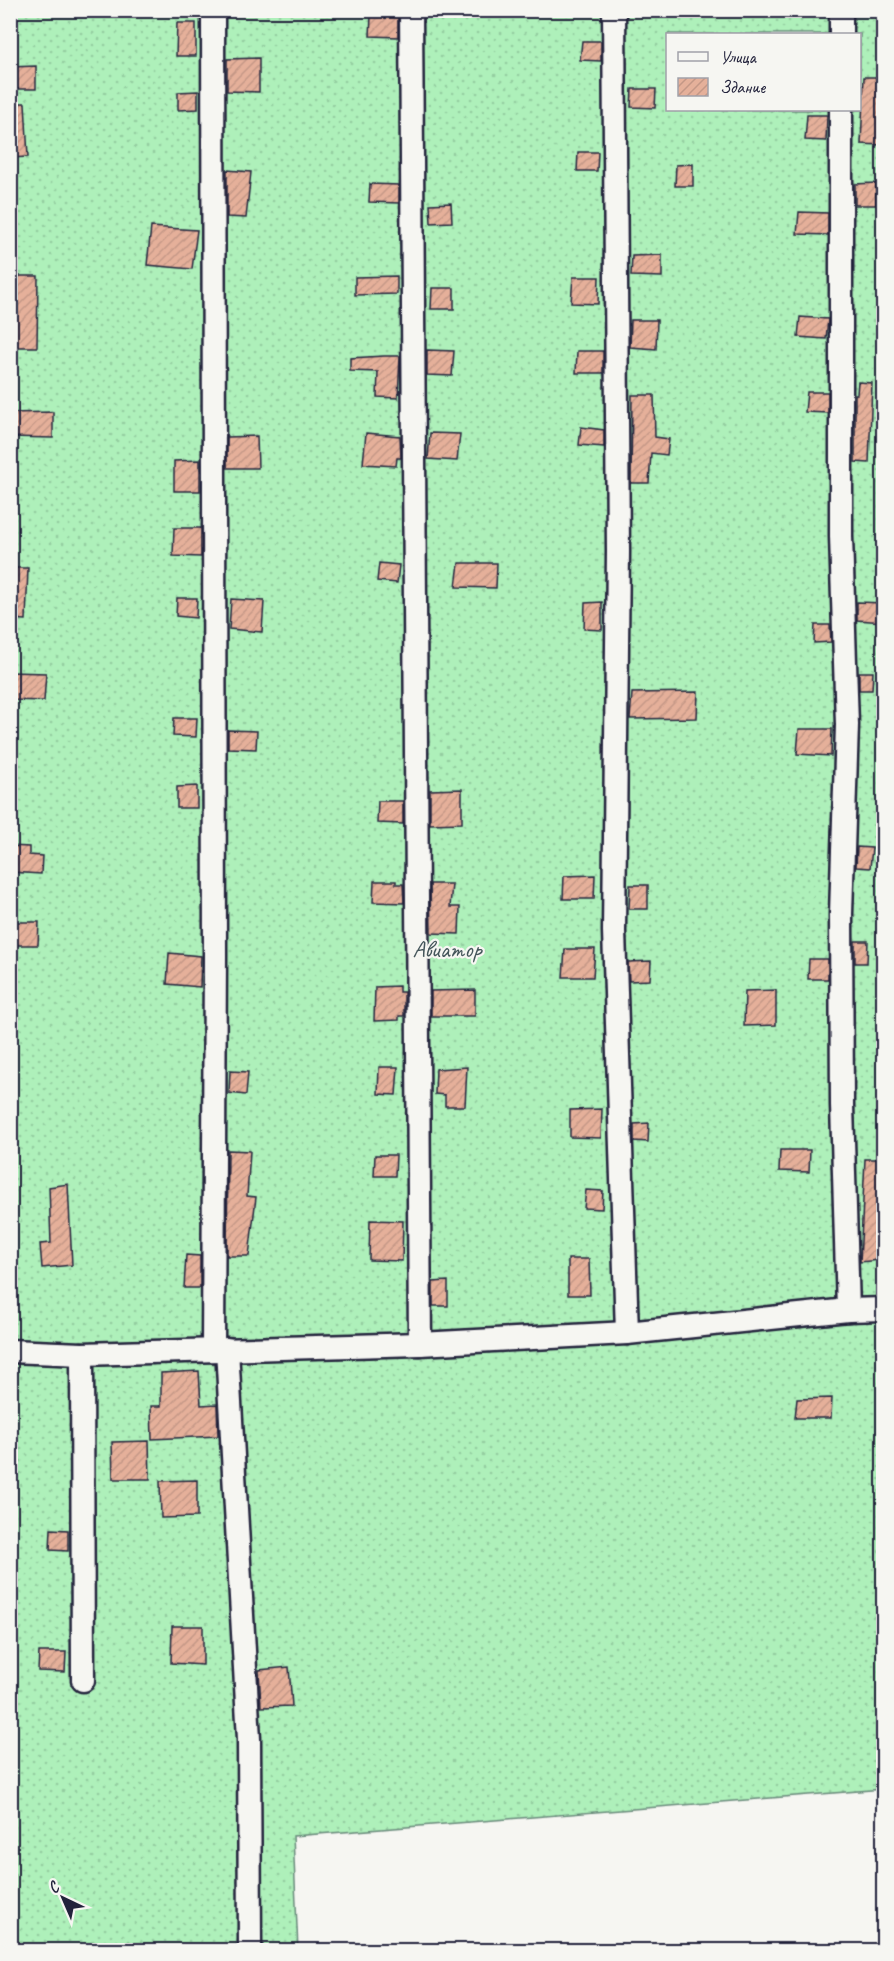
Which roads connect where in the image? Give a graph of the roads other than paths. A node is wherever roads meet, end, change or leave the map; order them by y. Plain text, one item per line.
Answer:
1 (213, 10) edge
2 (411, 10) edge
3 (614, 10) edge
4 (841, 10) edge
5 (841, 33) edge
6 (841, 111) edge
7 (884, 1309) edge
8 (848, 1310) junction
9 (627, 1333) junction
10 (420, 1344) junction
11 (220, 1350) junction
12 (10, 1351) edge
13 (82, 1354) junction
14 (83, 1680) dead end
15 (250, 1945) dead end

1 - 11 street
2 - 10 street
3 - 9 street
4 - 5 street
6 - 8 street
7 - 8 street
8 - 9 street
9 - 10 street
10 - 11 street
11 - 13 street
11 - 15 street
12 - 13 street
13 - 14 street

